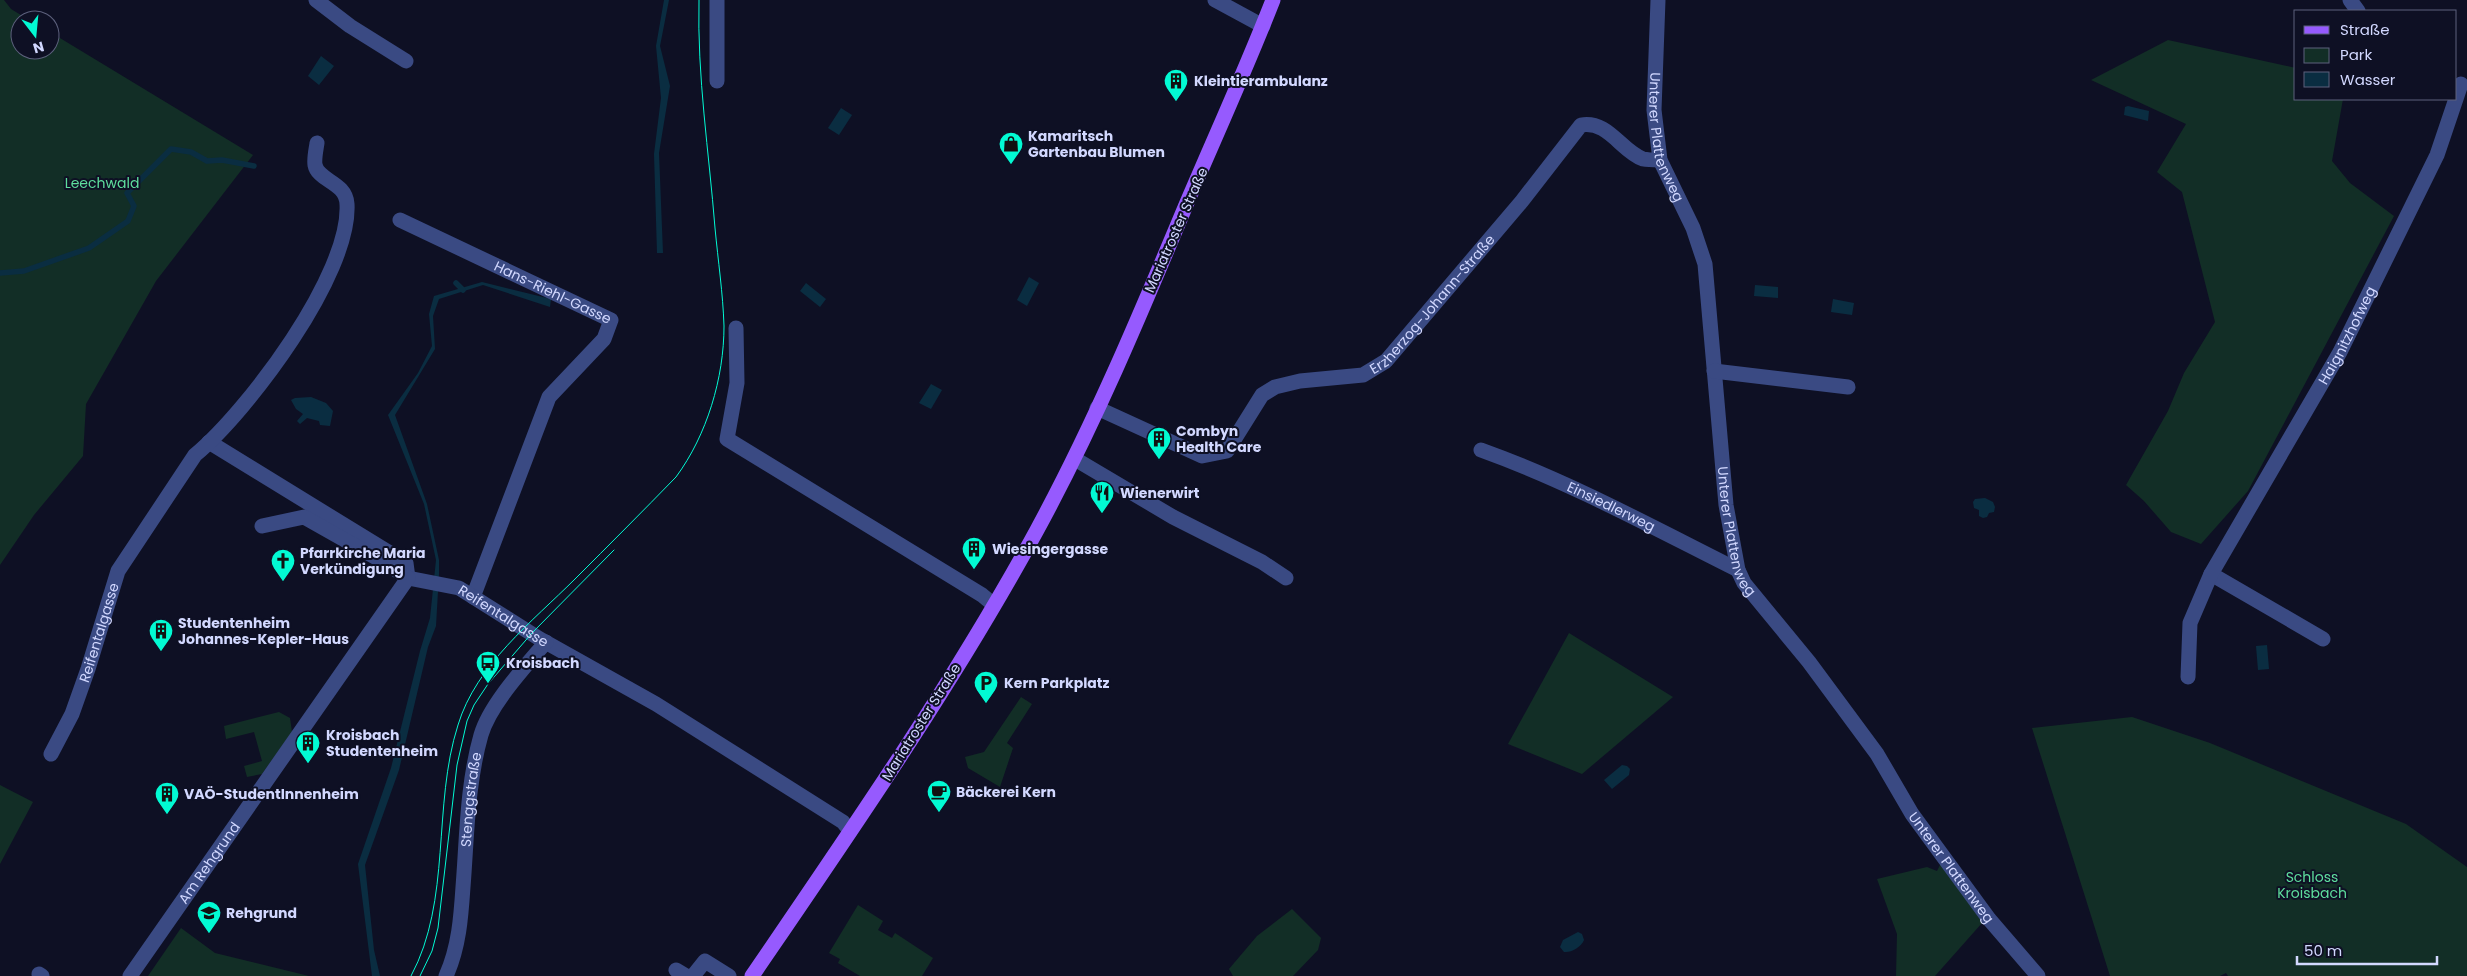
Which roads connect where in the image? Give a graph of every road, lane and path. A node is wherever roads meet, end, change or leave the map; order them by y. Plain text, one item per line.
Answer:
1 (316, 0) edge
2 (717, 0) edge
3 (1215, 0) edge
4 (1273, 0) edge
5 (1658, 0) edge
6 (1263, 26) junction
7 (406, 61) dead end
8 (717, 81) dead end
9 (2456, 100) edge
10 (317, 143) dead end
11 (1660, 160) junction
12 (400, 220) dead end
13 (736, 328) dead end
14 (1714, 371) junction
15 (1848, 388) dead end
16 (1097, 408) junction
17 (209, 442) junction
18 (1481, 450) dead end
19 (1075, 459) junction
20 (262, 526) dead end
21 (1738, 570) junction
22 (2211, 574) junction
23 (408, 578) junction
24 (1286, 578) dead end
25 (473, 597) junction
26 (994, 605) junction
27 (2323, 639) dead end
28 (546, 642) junction
29 (2188, 677) dead end
30 (51, 754) dead end
31 (850, 831) junction
32 (130, 976) edge
33 (446, 976) edge
34 (693, 976) edge
35 (729, 976) edge
36 (752, 976) edge
37 (2038, 976) edge

1 - 7 street
2 - 8 street
3 - 6 street
4 - 6 main road, Mariatroster Straße
5 - 11 street, Unterer Plattenweg
6 - 16 main road, Mariatroster Straße
9 - 22 street, Haignitzhofweg
10 - 17 street, Reifentalgasse
11 - 14 street, Unterer Plattenweg
11 - 16 street, Erzherzog-Johann-Straße
12 - 25 street, Hans-Riehl-Gasse
13 - 26 street
14 - 15 street
14 - 21 street, Unterer Plattenweg
16 - 19 main road, Mariatroster Straße
17 - 23 street
17 - 30 street, Reifentalgasse
18 - 21 street, Einsiedlerweg
19 - 24 street
19 - 26 main road, Mariatroster Straße
20 - 23 street
21 - 37 street, Unterer Plattenweg
22 - 27 street
22 - 29 street, Haignitzhofweg
23 - 25 street, Reifentalgasse
23 - 32 street, Am Rehgrund
25 - 28 street, Reifentalgasse
26 - 31 main road, Mariatroster Straße
28 - 31 street, Reifentalgasse
28 - 33 street, Stenggstraße
31 - 36 main road, Mariatroster Straße
34 - 35 street

